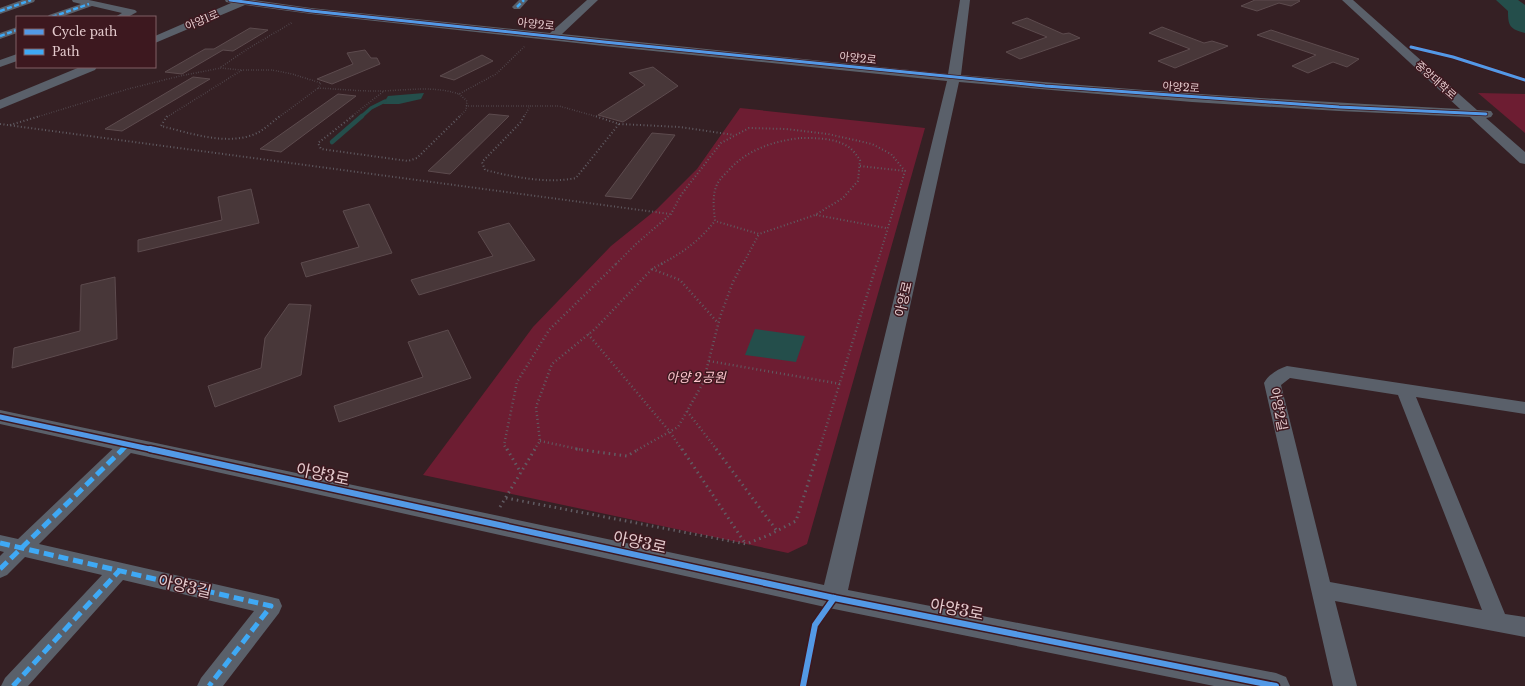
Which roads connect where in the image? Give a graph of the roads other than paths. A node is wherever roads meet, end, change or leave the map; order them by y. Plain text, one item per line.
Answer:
1 (31, 0) edge
2 (76, 0) edge
3 (230, 0) edge
4 (524, 0) edge
5 (593, 0) edge
6 (964, 0) edge
7 (1346, 0) edge
8 (1358, 0) edge
9 (246, 1) edge
10 (89, 4) junction
11 (517, 7) dead end
12 (0, 11) edge
13 (55, 16) edge
14 (122, 16) edge
15 (16, 30) edge
16 (0, 36) edge
17 (554, 36) junction
18 (156, 40) edge
19 (16, 57) edge
20 (0, 64) edge
21 (88, 68) edge
22 (954, 78) junction
23 (0, 105) edge
24 (1480, 114) junction
25 (1525, 148) edge
26 (1525, 160) edge
27 (1404, 390) junction
28 (1525, 408) edge
29 (0, 417) edge
30 (128, 445) junction
31 (0, 544) edge
32 (21, 549) junction
33 (0, 569) edge
34 (119, 571) junction
35 (1322, 589) junction
36 (834, 598) junction
37 (1497, 621) junction
38 (1525, 626) edge
39 (13, 686) edge
40 (209, 686) edge
41 (1276, 686) edge
42 (1345, 686) edge

1 - 12 street
2 - 10 street
3 - 9 street, 아양2로
4 - 11 street
5 - 17 street
6 - 22 street, 아양로
7 - 24 street, 중앙대학로
8 - 24 street, 중앙대학로
9 - 17 street, 아양2로
9 - 18 street, 아양1로
10 - 13 street
10 - 14 street
15 - 16 street
17 - 22 street, 아양2로
19 - 20 street
21 - 23 street
22 - 24 street, 아양2로
22 - 36 street, 아양로
24 - 25 street, 중앙대학로
24 - 26 street, 중앙대학로
27 - 28 street, 아양2길
27 - 35 street, 아양2길
27 - 37 street
29 - 30 street, 아양3로
30 - 32 street
30 - 36 street, 아양3로
31 - 32 street, 아양3길
32 - 33 street
32 - 34 street, 아양3길
34 - 39 street
34 - 40 street, 아양3길
35 - 37 street
35 - 42 street, 아양2길
36 - 41 street, 아양3로
37 - 38 street

